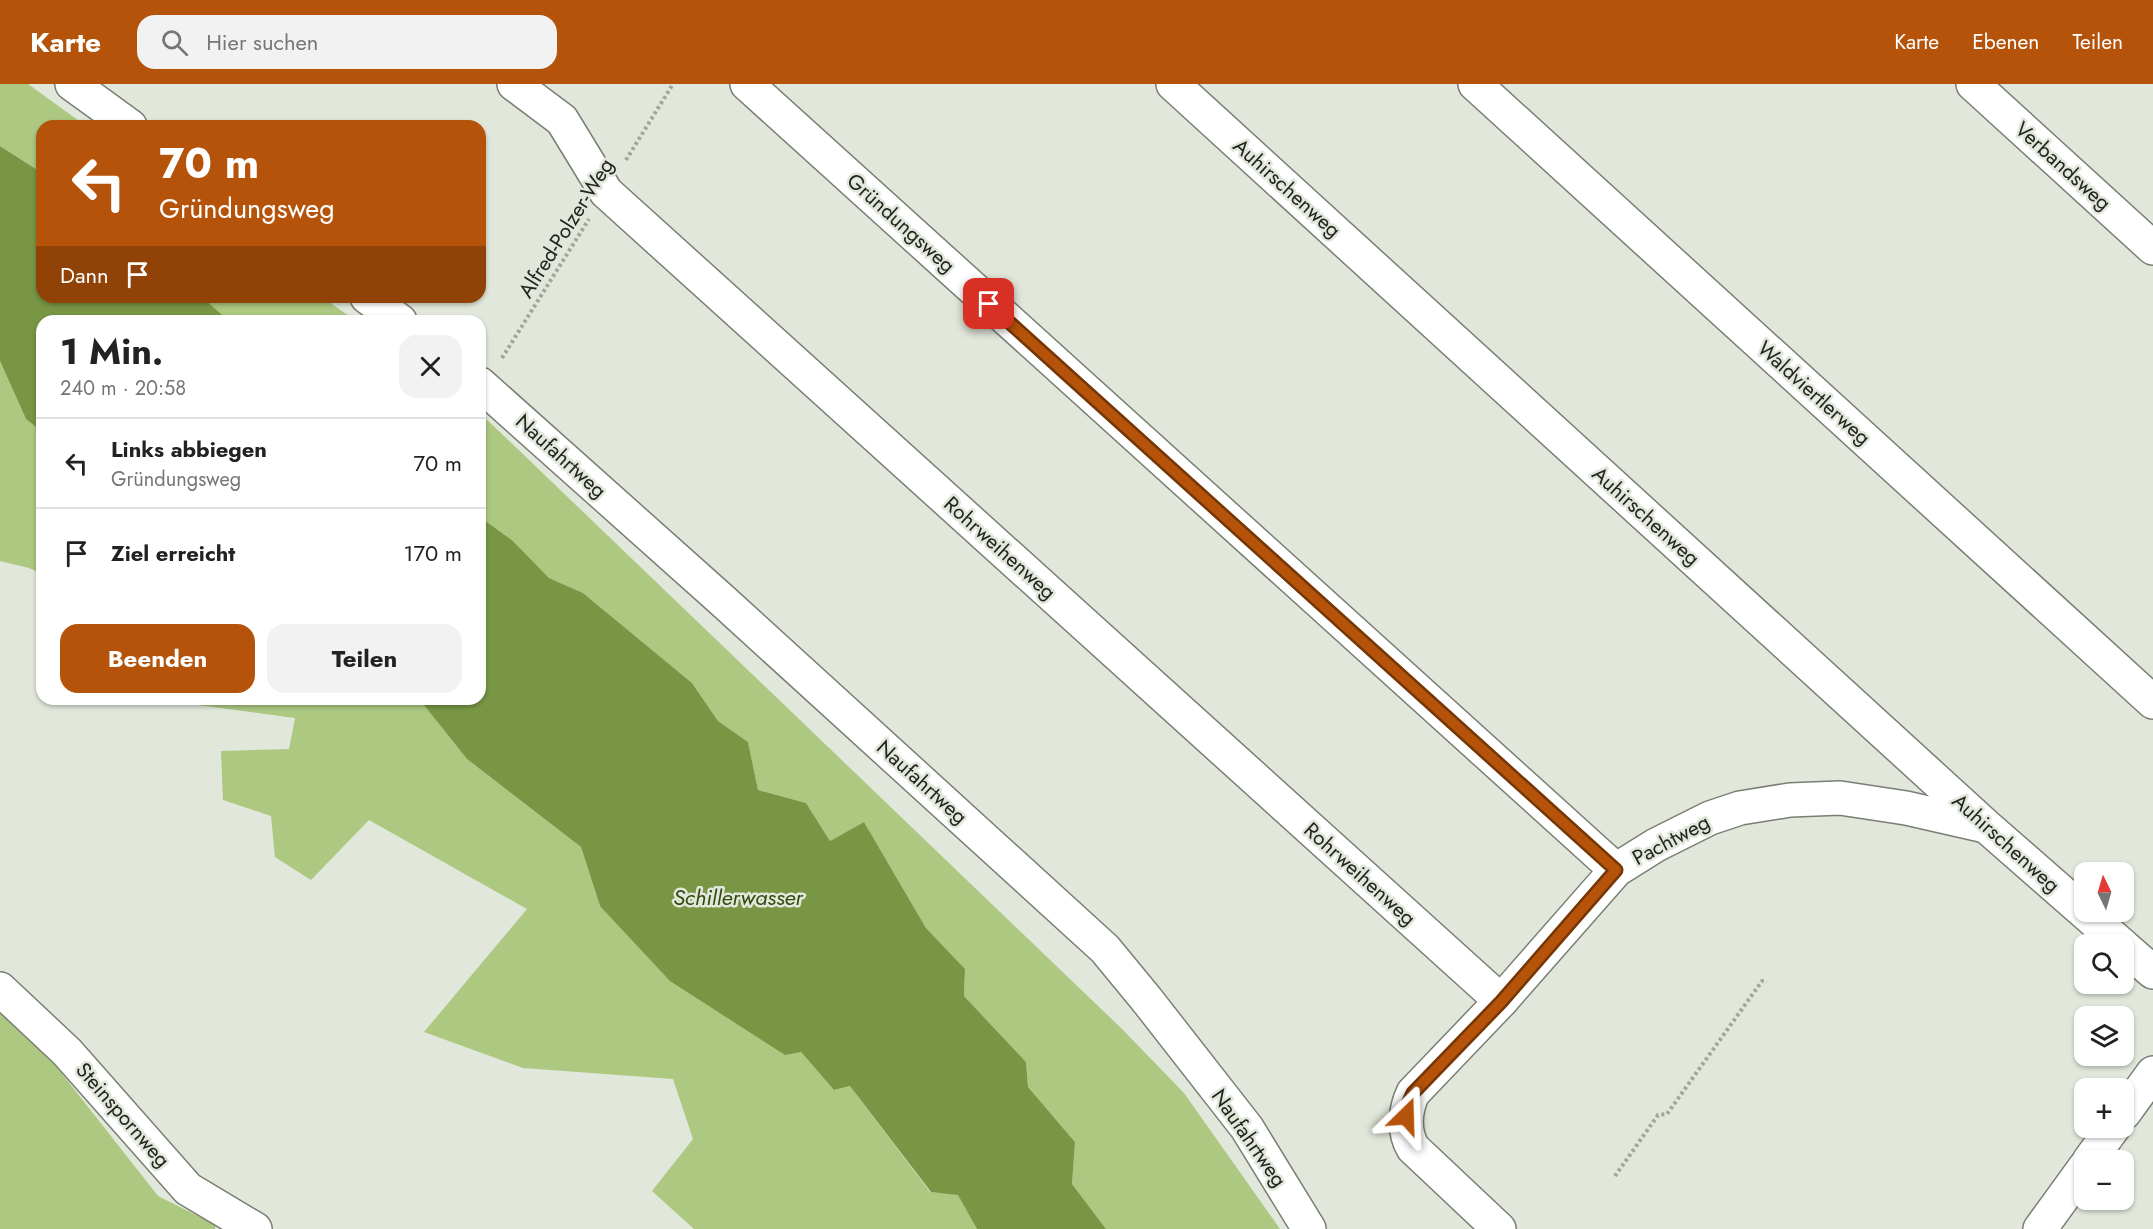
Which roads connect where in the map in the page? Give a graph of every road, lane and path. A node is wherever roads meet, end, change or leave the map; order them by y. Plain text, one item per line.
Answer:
1 (72, 84) edge
2 (514, 84) edge
3 (673, 84) edge
4 (747, 84) edge
5 (1173, 84) edge
6 (1475, 84) edge
7 (1973, 84) edge
8 (122, 120) edge
9 (606, 192) junction
10 (2153, 248) edge
11 (375, 303) edge
12 (392, 315) edge
13 (486, 380) edge
14 (486, 390) edge
15 (2153, 702) edge
16 (1986, 826) junction
17 (1616, 870) junction
18 (2109, 934) edge
19 (2134, 956) edge
20 (2153, 972) edge
21 (1767, 982) dead end
22 (0, 989) edge
23 (1501, 1002) junction
24 (2153, 1073) edge
25 (2134, 1099) edge
26 (1615, 1176) dead end
27 (2074, 1182) edge
28 (255, 1229) edge
29 (1309, 1229) edge
30 (1500, 1229) edge
31 (2040, 1229) edge

1 - 8 street
2 - 9 street, Rohrweihenweg
3 - 9 path, Alfred-Polzer-Weg
4 - 17 street, Gründungsweg
5 - 16 street, Auhirschenweg
6 - 15 street, Waldviertlerweg
7 - 10 street, Verbandsweg
9 - 13 path, Alfred-Polzer-Weg
9 - 23 street, Rohrweihenweg
11 - 12 street
14 - 29 street, Naufahrtweg
16 - 17 street, Pachtweg
16 - 18 street, Auhirschenweg
17 - 23 street, Pachtweg
19 - 20 street, Auhirschenweg
21 - 26 path
22 - 28 street, Steinspornweg
23 - 30 street, Pachtweg
24 - 25 street
27 - 31 street

